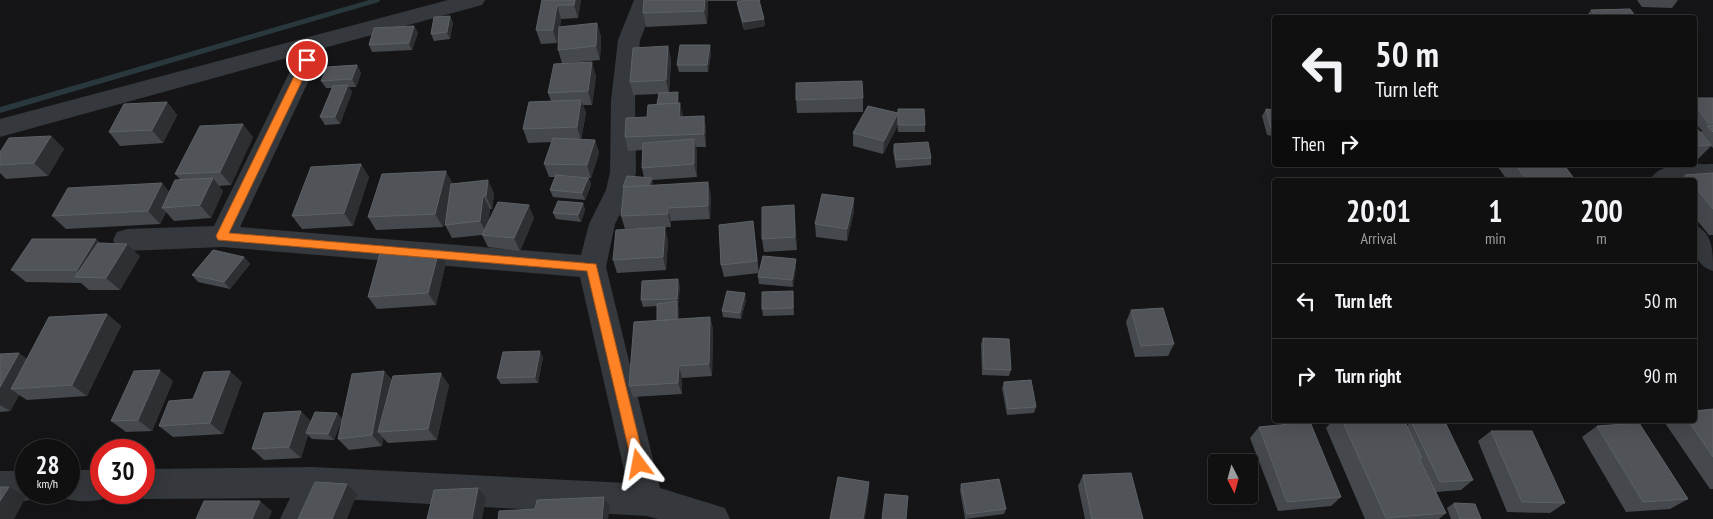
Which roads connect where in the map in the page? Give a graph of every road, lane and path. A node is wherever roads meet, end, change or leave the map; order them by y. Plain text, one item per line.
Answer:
1 (474, 0) edge
2 (645, 0) edge
3 (316, 43) junction
4 (0, 128) edge
5 (1713, 174) edge
6 (1667, 178) edge
7 (222, 236) junction
8 (1697, 239) edge
9 (127, 240) dead end
10 (1713, 260) edge
11 (592, 267) junction
12 (313, 482) junction
13 (155, 484) edge
14 (0, 486) edge
15 (15, 486) edge
16 (633, 506) edge
17 (297, 519) edge
18 (713, 519) edge

1 - 3 street
2 - 11 street
3 - 4 street
3 - 7 street
5 - 6 street
7 - 9 street
7 - 11 street
8 - 10 street
11 - 16 street
12 - 13 street
12 - 16 street
12 - 17 street
14 - 15 street
16 - 18 street

